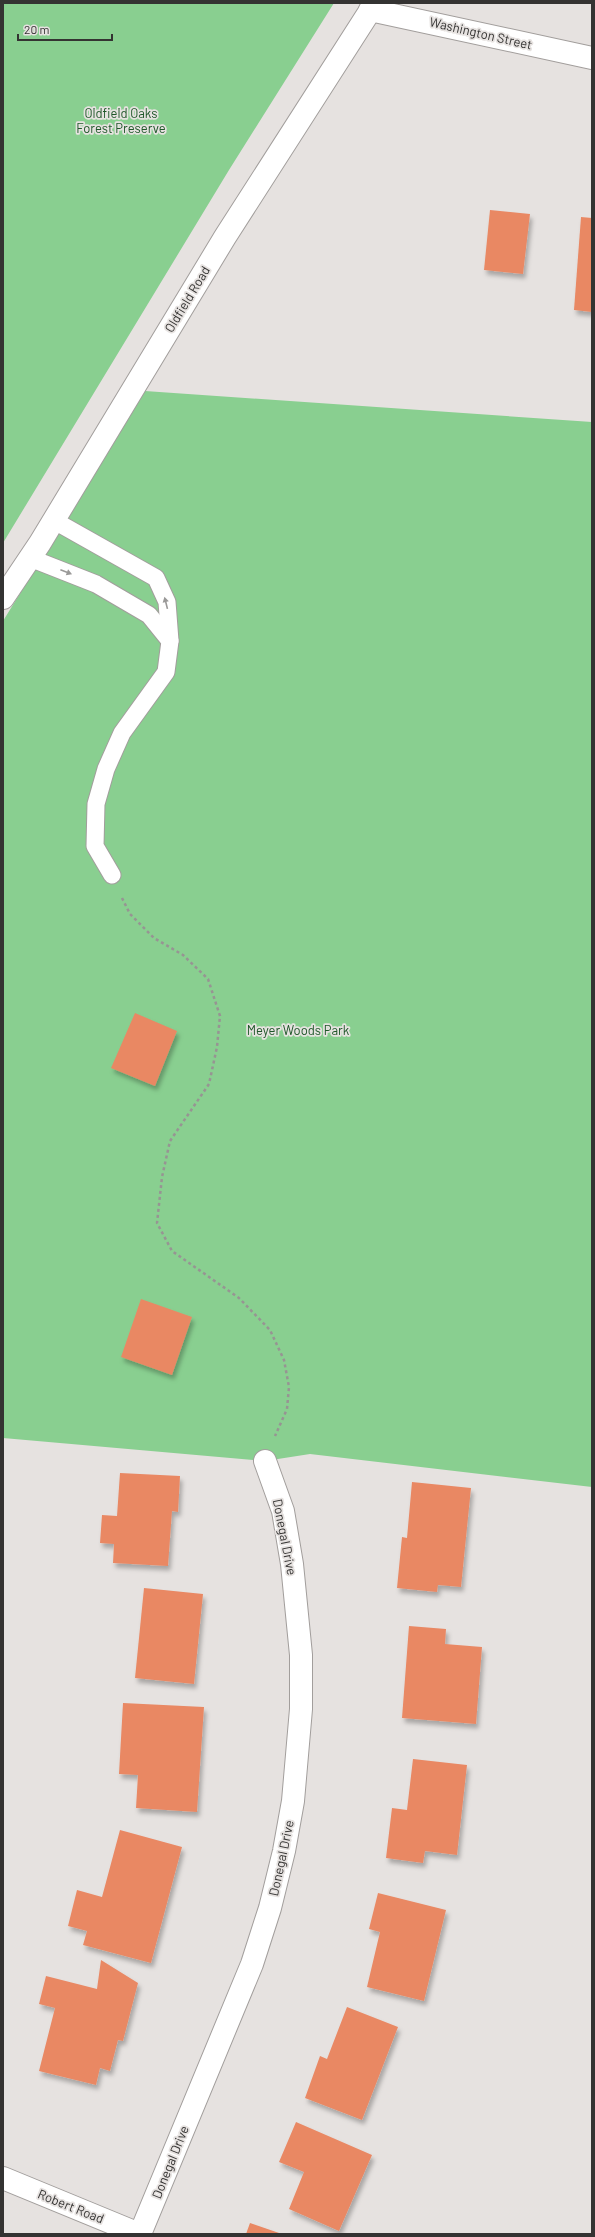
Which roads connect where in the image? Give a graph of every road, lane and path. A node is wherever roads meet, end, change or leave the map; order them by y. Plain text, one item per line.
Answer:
1 (372, 7) edge
2 (592, 58) edge
3 (53, 520) junction
4 (30, 558) junction
5 (3, 598) edge
6 (170, 641) junction
7 (112, 875) joint
8 (265, 1461) joint
9 (3, 2178) edge
10 (140, 2234) edge

1 - 2 street, Washington Street
1 - 3 street, Oldfield Road
3 - 4 street, Oldfield Road
6 -> 3 lane
4 - 5 street, Oldfield Road
4 -> 6 lane
6 - 7 lane
7 - 8 path
8 - 10 street, Donegal Drive
9 - 10 street, Robert Road

